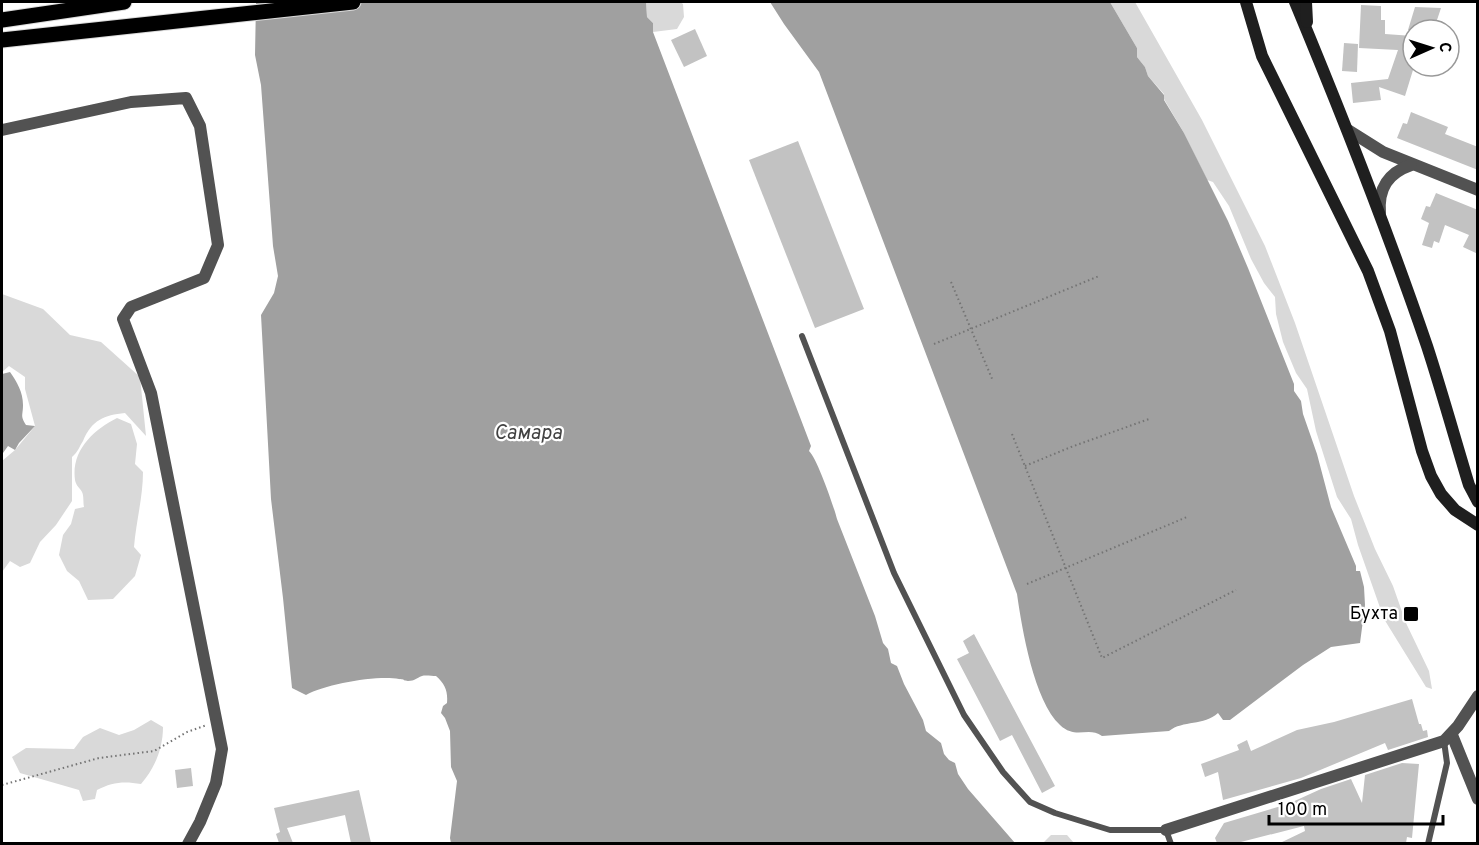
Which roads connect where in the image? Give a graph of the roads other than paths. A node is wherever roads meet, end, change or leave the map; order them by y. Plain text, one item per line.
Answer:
1 (117, 2) edge
2 (124, 2) edge
3 (353, 2) edge
4 (1246, 2) edge
5 (1295, 2) edge
6 (1306, 2) edge
7 (2, 20) edge
8 (1308, 32) junction
9 (2, 40) edge
10 (2, 130) edge
11 (1348, 130) junction
12 (1411, 165) junction
13 (1478, 190) edge
14 (1380, 215) junction
15 (802, 336) dead end
16 (1473, 488) edge
17 (1478, 502) edge
18 (1478, 525) edge
19 (1478, 696) edge
20 (1448, 738) junction
21 (1478, 799) edge
22 (1167, 830) junction
23 (188, 843) edge
24 (1171, 843) edge
25 (1428, 843) edge

1 - 2 main road
1 - 7 main road
3 - 9 main road
4 - 18 main road
5 - 8 main road
6 - 8 main road
8 - 11 main road
10 - 23 street
11 - 12 street
11 - 14 main road
12 - 13 street
12 - 14 street
14 - 16 main road
15 - 22 lane
16 - 17 main road
19 - 20 street
20 - 21 street
20 - 22 street
20 - 25 lane
22 - 24 lane

